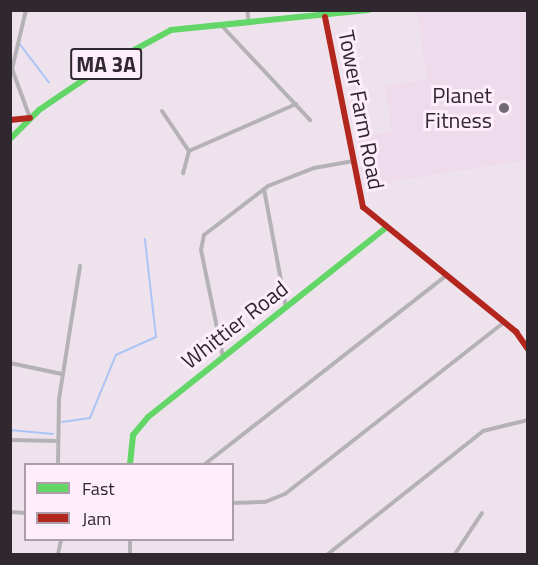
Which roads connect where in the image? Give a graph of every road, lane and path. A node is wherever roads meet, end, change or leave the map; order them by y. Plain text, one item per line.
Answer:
1 (26, 10) edge
2 (247, 10) edge
3 (368, 10) edge
4 (354, 12) edge
5 (325, 17) junction
6 (249, 22) junction
7 (219, 23) junction
8 (296, 104) junction
9 (162, 111) dead end
10 (30, 118) junction
11 (10, 120) edge
12 (310, 120) dead end
13 (10, 139) edge
14 (189, 151) junction
15 (353, 161) junction
16 (183, 173) dead end
17 (264, 189) junction
18 (386, 228) junction
19 (80, 266) dead end
20 (446, 276) junction
21 (286, 308) junction
22 (504, 322) junction
23 (528, 349) edge
24 (223, 358) junction
25 (10, 363) edge
26 (62, 374) junction
27 (528, 420) edge
28 (10, 440) edge
29 (58, 441) junction
30 (58, 463) edge
31 (129, 463) edge
32 (208, 463) edge
33 (234, 503) edge
34 (482, 513) dead end
35 (328, 555) edge
36 (455, 555) edge

1 - 10 street
2 - 6 street
3 - 4 street, MA 3A
4 - 5 street, MA 3A
5 - 6 street, MA 3A
5 - 15 street, Tower Farm Road
6 - 7 street, MA 3A
7 - 8 street
7 - 10 street, MA 3A
8 - 12 street
8 - 14 street
9 - 14 street
10 - 11 street
10 - 13 street, MA 3A
14 - 16 street
15 - 17 street
15 - 18 street, Tower Farm Road
17 - 21 street
17 - 24 street
18 - 20 street, Tower Farm Road
18 - 21 street, Whittier Road
19 - 26 street
20 - 22 street, Tower Farm Road
20 - 32 street
21 - 24 street, Whittier Road
22 - 23 street, Tower Farm Road
22 - 33 street
24 - 31 street, Whittier Road
25 - 26 street
26 - 29 street
27 - 35 street
28 - 29 street
29 - 30 street
34 - 36 street

